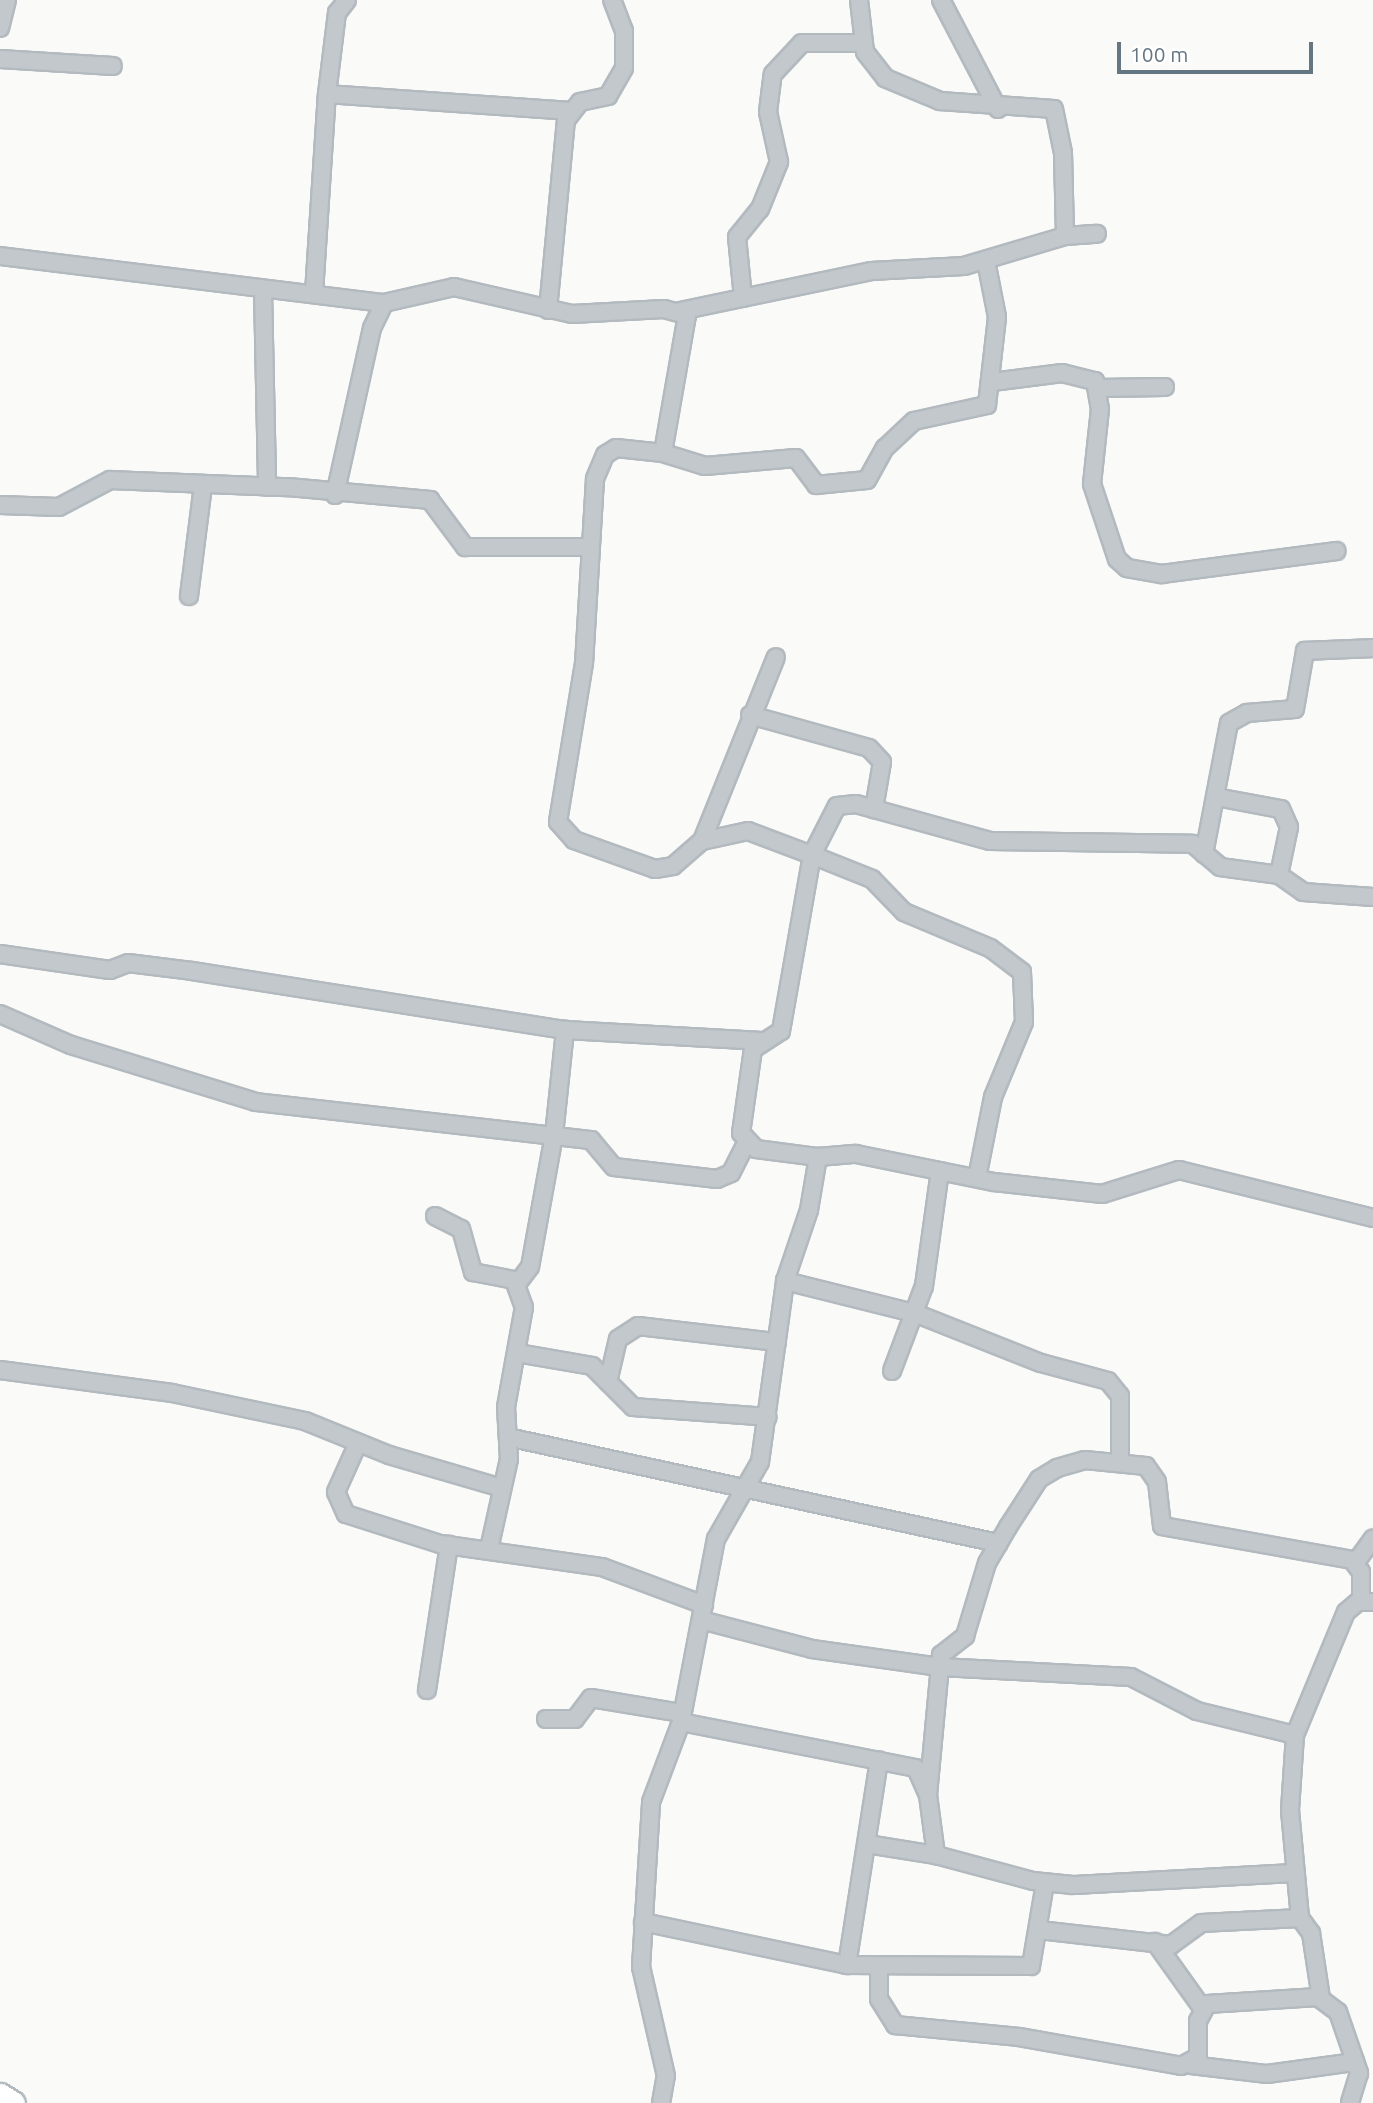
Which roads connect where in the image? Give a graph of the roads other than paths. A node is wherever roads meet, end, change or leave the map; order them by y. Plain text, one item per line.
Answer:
1 (7, 0) edge
2 (347, 0) edge
3 (612, 0) edge
4 (859, 0) edge
5 (942, 0) edge
6 (0, 28) edge
7 (863, 43) junction
8 (0, 59) edge
9 (113, 66) dead end
10 (327, 94) junction
11 (998, 108) junction
12 (570, 111) junction
13 (1097, 234) dead end
14 (1065, 236) junction
15 (0, 256) edge
16 (986, 261) junction
17 (263, 290) junction
18 (314, 292) junction
19 (743, 298) junction
20 (384, 303) junction
21 (548, 310) junction
22 (680, 311) junction
23 (992, 382) junction
24 (1165, 387) dead end
25 (1098, 388) junction
26 (663, 453) junction
27 (202, 485) junction
28 (267, 487) junction
29 (335, 495) junction
30 (0, 505) edge
31 (588, 547) junction
32 (1336, 551) dead end
33 (189, 596) dead end
34 (1373, 648) edge
35 (776, 657) dead end
36 (750, 715) junction
37 (1216, 797) junction
38 (874, 809) junction
39 (702, 841) junction
40 (1204, 854) junction
41 (812, 855) junction
42 (1279, 875) junction
43 (1373, 897) edge
44 (0, 954) edge
45 (0, 1014) edge
46 (565, 1030) junction
47 (759, 1041) junction
48 (554, 1135) junction
49 (746, 1143) junction
50 (818, 1157) junction
51 (940, 1171) junction
52 (977, 1178) junction
53 (435, 1216) dead end
54 (1373, 1218) edge
55 (785, 1281) junction
56 (516, 1284) junction
57 (917, 1314) junction
58 (777, 1342) junction
59 (517, 1353) junction
60 (0, 1370) edge
61 (892, 1371) dead end
62 (608, 1382) junction
63 (768, 1417) junction
64 (512, 1438) junction
65 (358, 1443) junction
66 (1120, 1460) junction
67 (502, 1488) junction
68 (746, 1489) junction
69 (1373, 1539) edge
70 (999, 1543) junction
71 (449, 1545) junction
72 (489, 1549) junction
73 (1356, 1562) junction
74 (1367, 1602) edge
75 (702, 1613) junction
76 (940, 1667) junction
77 (427, 1689) dead end
78 (546, 1718) dead end
79 (682, 1718) junction
80 (1295, 1735) junction
81 (879, 1760) junction
82 (928, 1795) junction
83 (867, 1844) junction
84 (936, 1855) junction
85 (1295, 1873) junction
86 (1045, 1883) junction
87 (1300, 1918) junction
88 (643, 1922) junction
89 (1039, 1930) junction
90 (1155, 1942) junction
91 (847, 1965) junction
92 (878, 1967) junction
93 (1321, 1998) junction
94 (1202, 2008) junction
95 (1191, 2065) junction
96 (1362, 2069) edge
97 (0, 2095) edge
98 (13, 2103) edge
99 (661, 2103) edge
100 (1349, 2103) edge

1 - 6 street
2 - 10 street
3 - 12 street
4 - 7 street
5 - 11 street
7 - 11 street
7 - 19 street
8 - 9 street
10 - 12 street
10 - 18 street
11 - 14 street
12 - 21 street
13 - 14 street
14 - 16 street
15 - 17 street
16 - 19 street
16 - 23 street
17 - 18 street
17 - 28 street
18 - 20 street
19 - 22 street
20 - 21 street
20 - 29 street
21 - 22 street
22 - 26 street
23 - 25 street
23 - 26 street
24 - 25 street
25 - 32 street
26 - 31 street
27 - 28 street
27 - 30 street
27 - 33 street
28 - 29 street
29 - 31 street
31 - 39 street
34 - 37 street
35 - 36 street
36 - 38 street
36 - 39 street
37 - 40 street
37 - 42 street
38 - 40 street
38 - 41 street
39 - 41 street
40 - 42 street
41 - 47 street
41 - 52 street
42 - 43 street
44 - 46 street
45 - 48 street
46 - 47 street
46 - 48 street
47 - 49 street
48 - 49 street
48 - 56 street
49 - 50 street
50 - 51 street
50 - 55 street
51 - 52 street
51 - 57 street
52 - 54 street
53 - 56 street
55 - 57 street
55 - 58 street
56 - 59 street
57 - 61 street
57 - 66 street
58 - 62 street
58 - 63 street
59 - 62 street
59 - 64 street
60 - 65 street
62 - 63 street
63 - 68 street
64 - 67 street
64 - 68 street
65 - 67 street
65 - 71 street
66 - 70 street
66 - 73 street
67 - 72 street
68 - 70 street
68 - 75 street
69 - 73 street
70 - 76 street
71 - 72 street
71 - 77 street
72 - 75 street
73 - 74 street
74 - 80 street
75 - 76 street
75 - 79 street
76 - 80 street
76 - 82 street
78 - 79 street
79 - 81 street
79 - 88 street
80 - 85 street
81 - 82 street
81 - 83 street
82 - 84 street
83 - 84 street
83 - 91 street
84 - 86 street
85 - 86 street
85 - 87 street
86 - 89 street
87 - 90 street
87 - 93 street
88 - 91 street
88 - 99 street
89 - 90 street
89 - 92 street
90 - 94 street
91 - 92 street
92 - 95 street
93 - 94 street
93 - 96 street
94 - 95 street
95 - 96 street
96 - 100 street
97 - 98 main road

